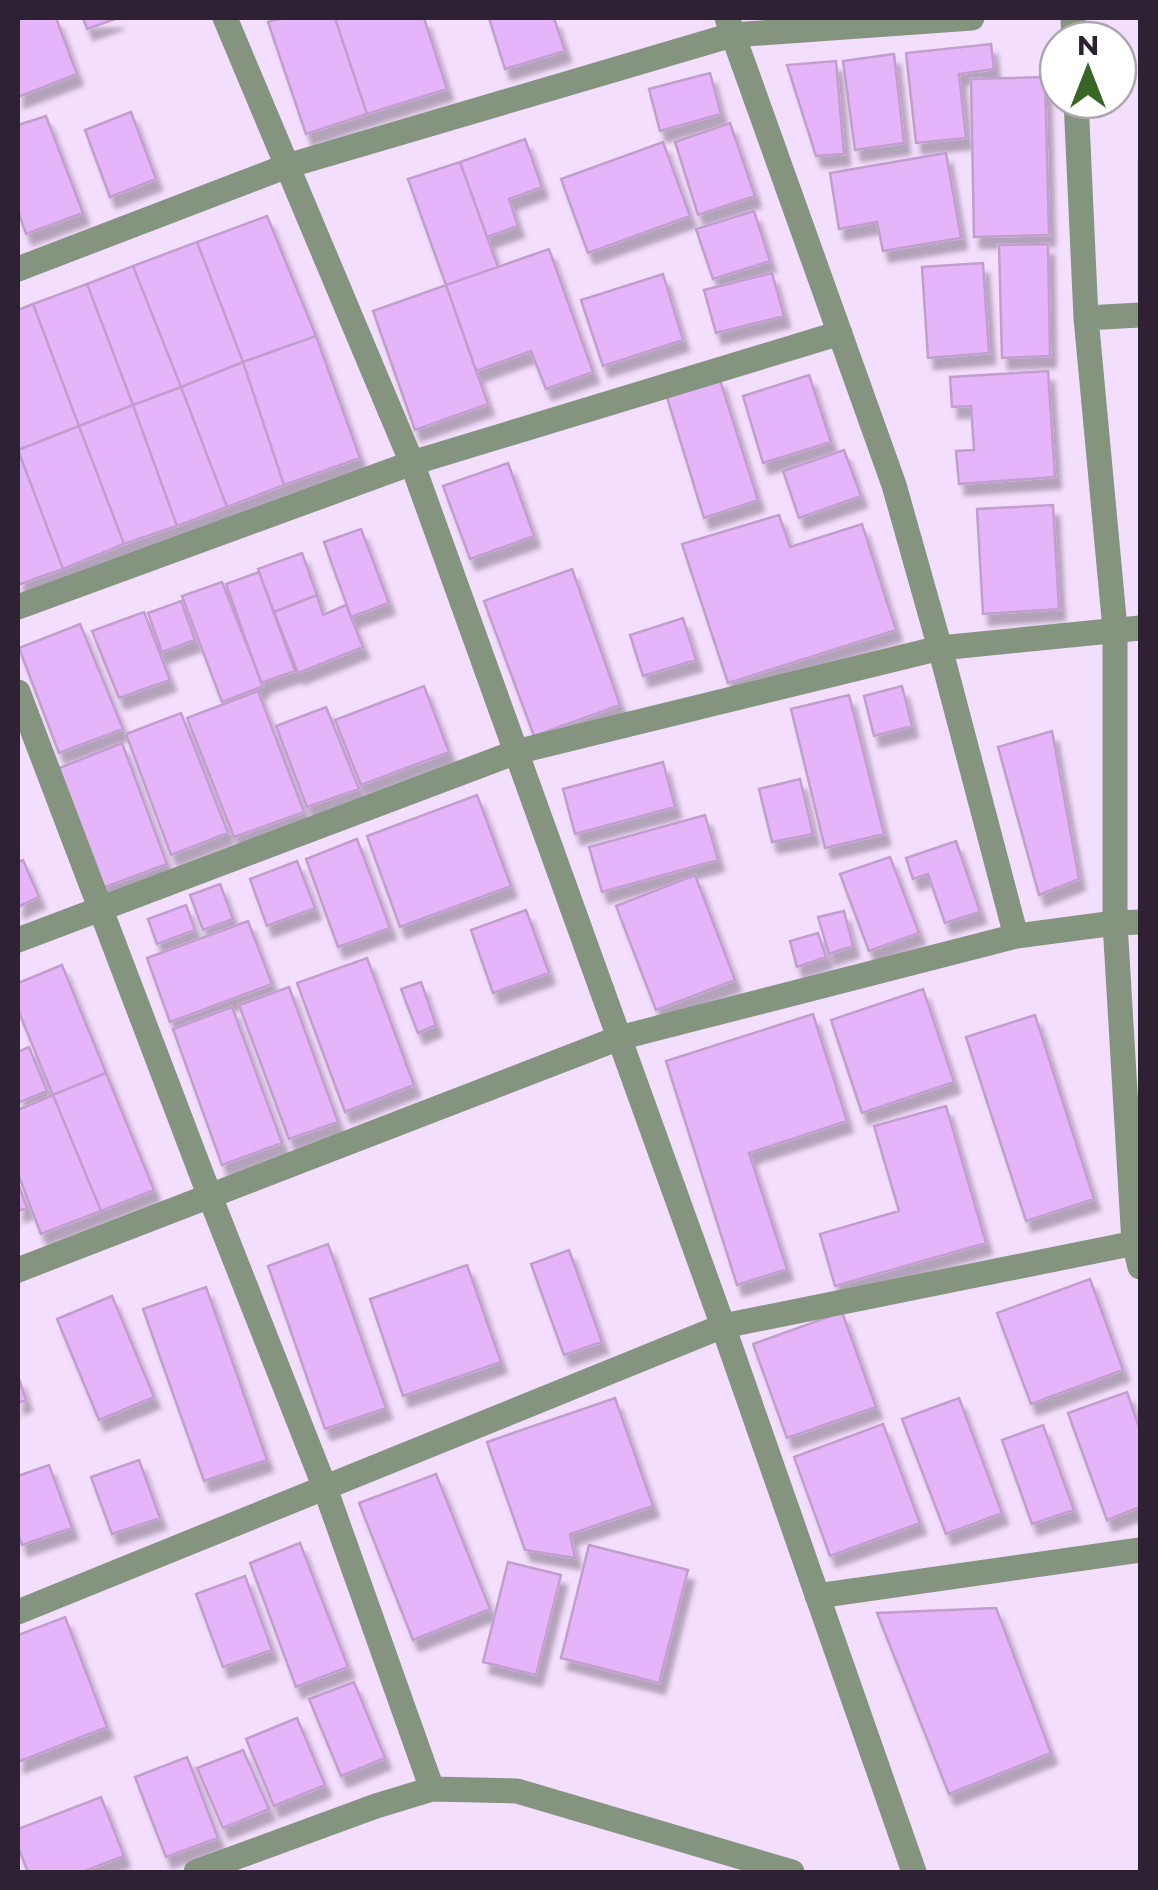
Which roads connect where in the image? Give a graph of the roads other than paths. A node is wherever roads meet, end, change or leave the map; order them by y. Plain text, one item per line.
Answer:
1 (225, 18) edge
2 (972, 18) edge
3 (729, 26) edge
4 (1077, 120) edge
5 (288, 166) junction
6 (18, 269) edge
7 (1140, 315) edge
8 (1086, 318) junction
9 (840, 333) junction
10 (412, 463) junction
11 (18, 607) edge
12 (1128, 628) edge
13 (940, 648) junction
14 (18, 692) edge
15 (516, 752) junction
16 (100, 911) junction
17 (1128, 922) edge
18 (1016, 936) junction
19 (18, 940) edge
20 (619, 1038) junction
21 (210, 1194) junction
22 (1138, 1251) edge
23 (18, 1270) edge
24 (723, 1326) junction
25 (326, 1488) junction
26 (1140, 1550) edge
27 (816, 1596) junction
28 (18, 1612) edge
29 (432, 1789) junction
30 (196, 1872) edge
31 (792, 1872) edge
32 (914, 1872) edge

1 - 5 street
2 - 3 street
3 - 5 street
3 - 9 street
4 - 8 street
5 - 6 street
5 - 10 street
7 - 8 street
8 - 12 street
9 - 10 street
9 - 13 street
10 - 11 street
10 - 15 street
12 - 13 street
12 - 17 street
13 - 15 street
13 - 18 street
14 - 16 street
15 - 16 street
15 - 20 street
16 - 19 street
16 - 21 street
17 - 18 street
17 - 22 street
18 - 20 street
20 - 21 street
20 - 24 street
21 - 23 street
21 - 25 street
22 - 24 street
24 - 25 street
24 - 27 street
25 - 28 street
25 - 29 street
26 - 27 street
27 - 32 street
29 - 30 street
29 - 31 street

